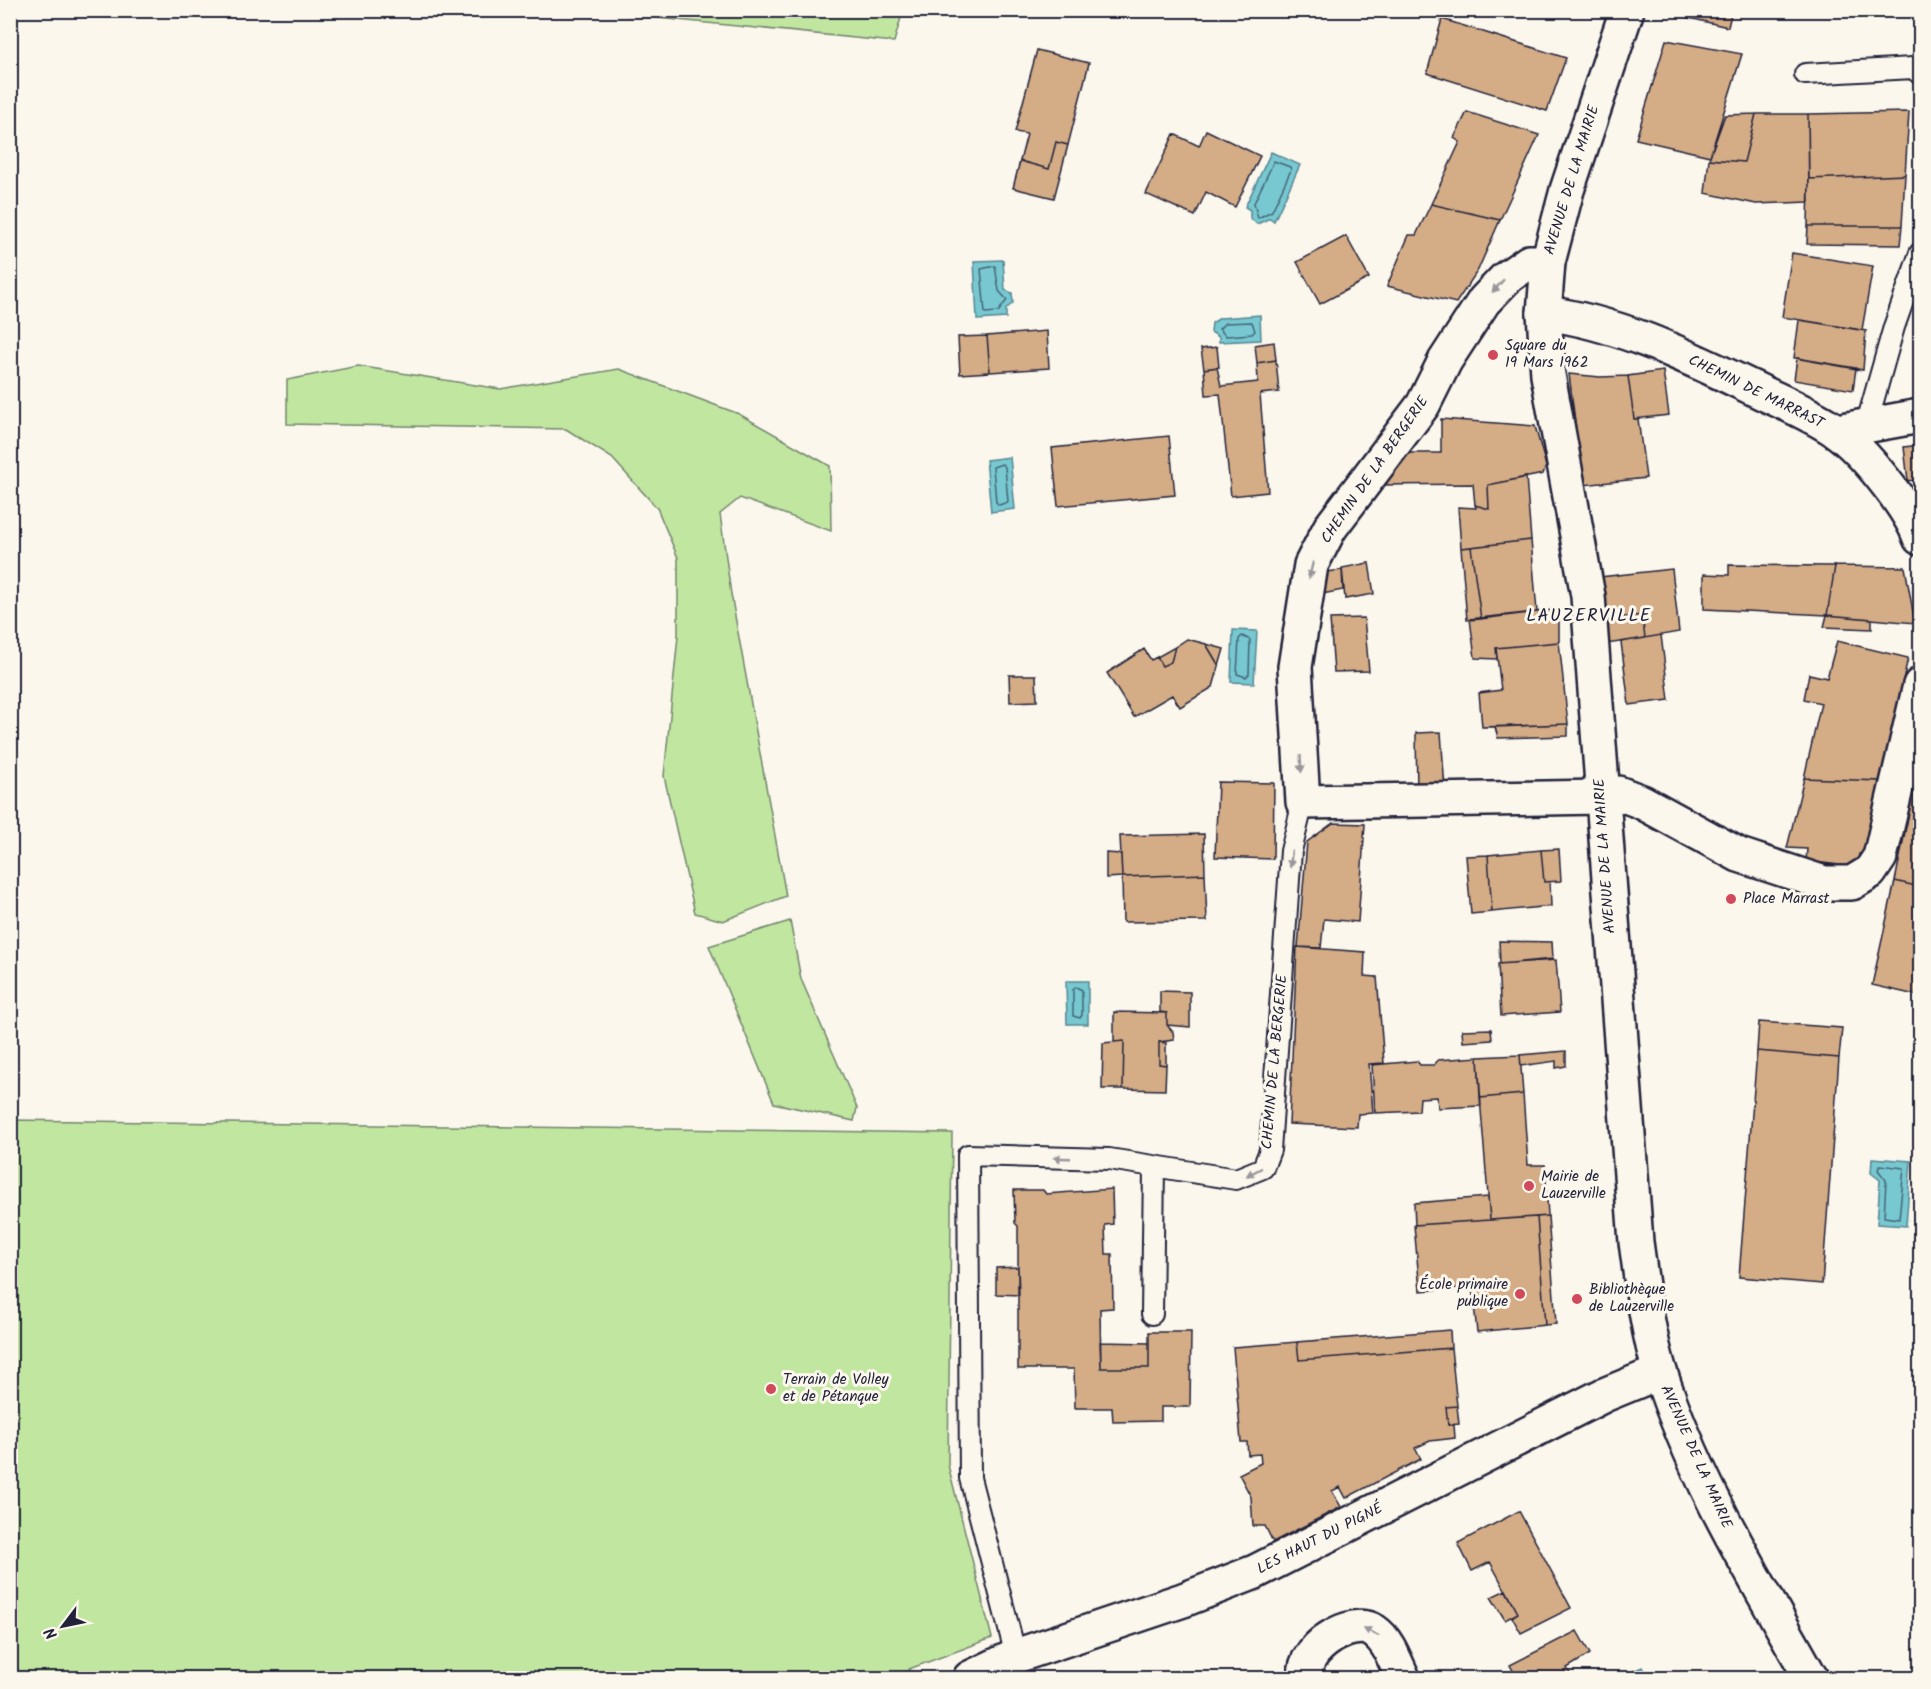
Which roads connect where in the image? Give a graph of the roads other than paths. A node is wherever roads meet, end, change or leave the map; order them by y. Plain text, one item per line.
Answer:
1 (1627, 10) edge
2 (1805, 74) dead end
3 (1920, 74) edge
4 (1920, 253) edge
5 (1548, 262) junction
6 (1544, 313) junction
7 (1920, 416) edge
8 (1851, 429) junction
9 (1920, 538) edge
10 (1920, 685) edge
11 (1601, 797) junction
12 (1303, 802) junction
13 (1154, 1168) junction
14 (1152, 1314) dead end
15 (1660, 1372) junction
16 (1016, 1656) junction
17 (970, 1678) edge
18 (1306, 1678) edge
19 (1403, 1678) edge
20 (1811, 1678) edge

1 - 5 street, AVENUE DE LA MAIRIE
2 - 3 lane
4 - 8 lane
5 - 6 street, AVENUE DE LA MAIRIE
5 -> 12 street, CHEMIN DE LA BERGERIE
6 - 8 street, CHEMIN DE MARRAST
6 - 11 street, AVENUE DE LA MAIRIE
7 - 8 street
8 - 9 street, CHEMIN DE MARRAST
10 - 11 street
11 - 12 street
11 - 15 street, AVENUE DE LA MAIRIE
12 -> 13 lane, CHEMIN DE LA BERGERIE
13 - 14 lane
13 -> 16 lane, CHEMIN DE LA BERGERIE
15 - 16 street, LES HAUT DU PIGNÉ
15 - 20 street, AVENUE DE LA MAIRIE
16 - 17 street, LES HAUT DU PIGNÉ
19 -> 18 street

